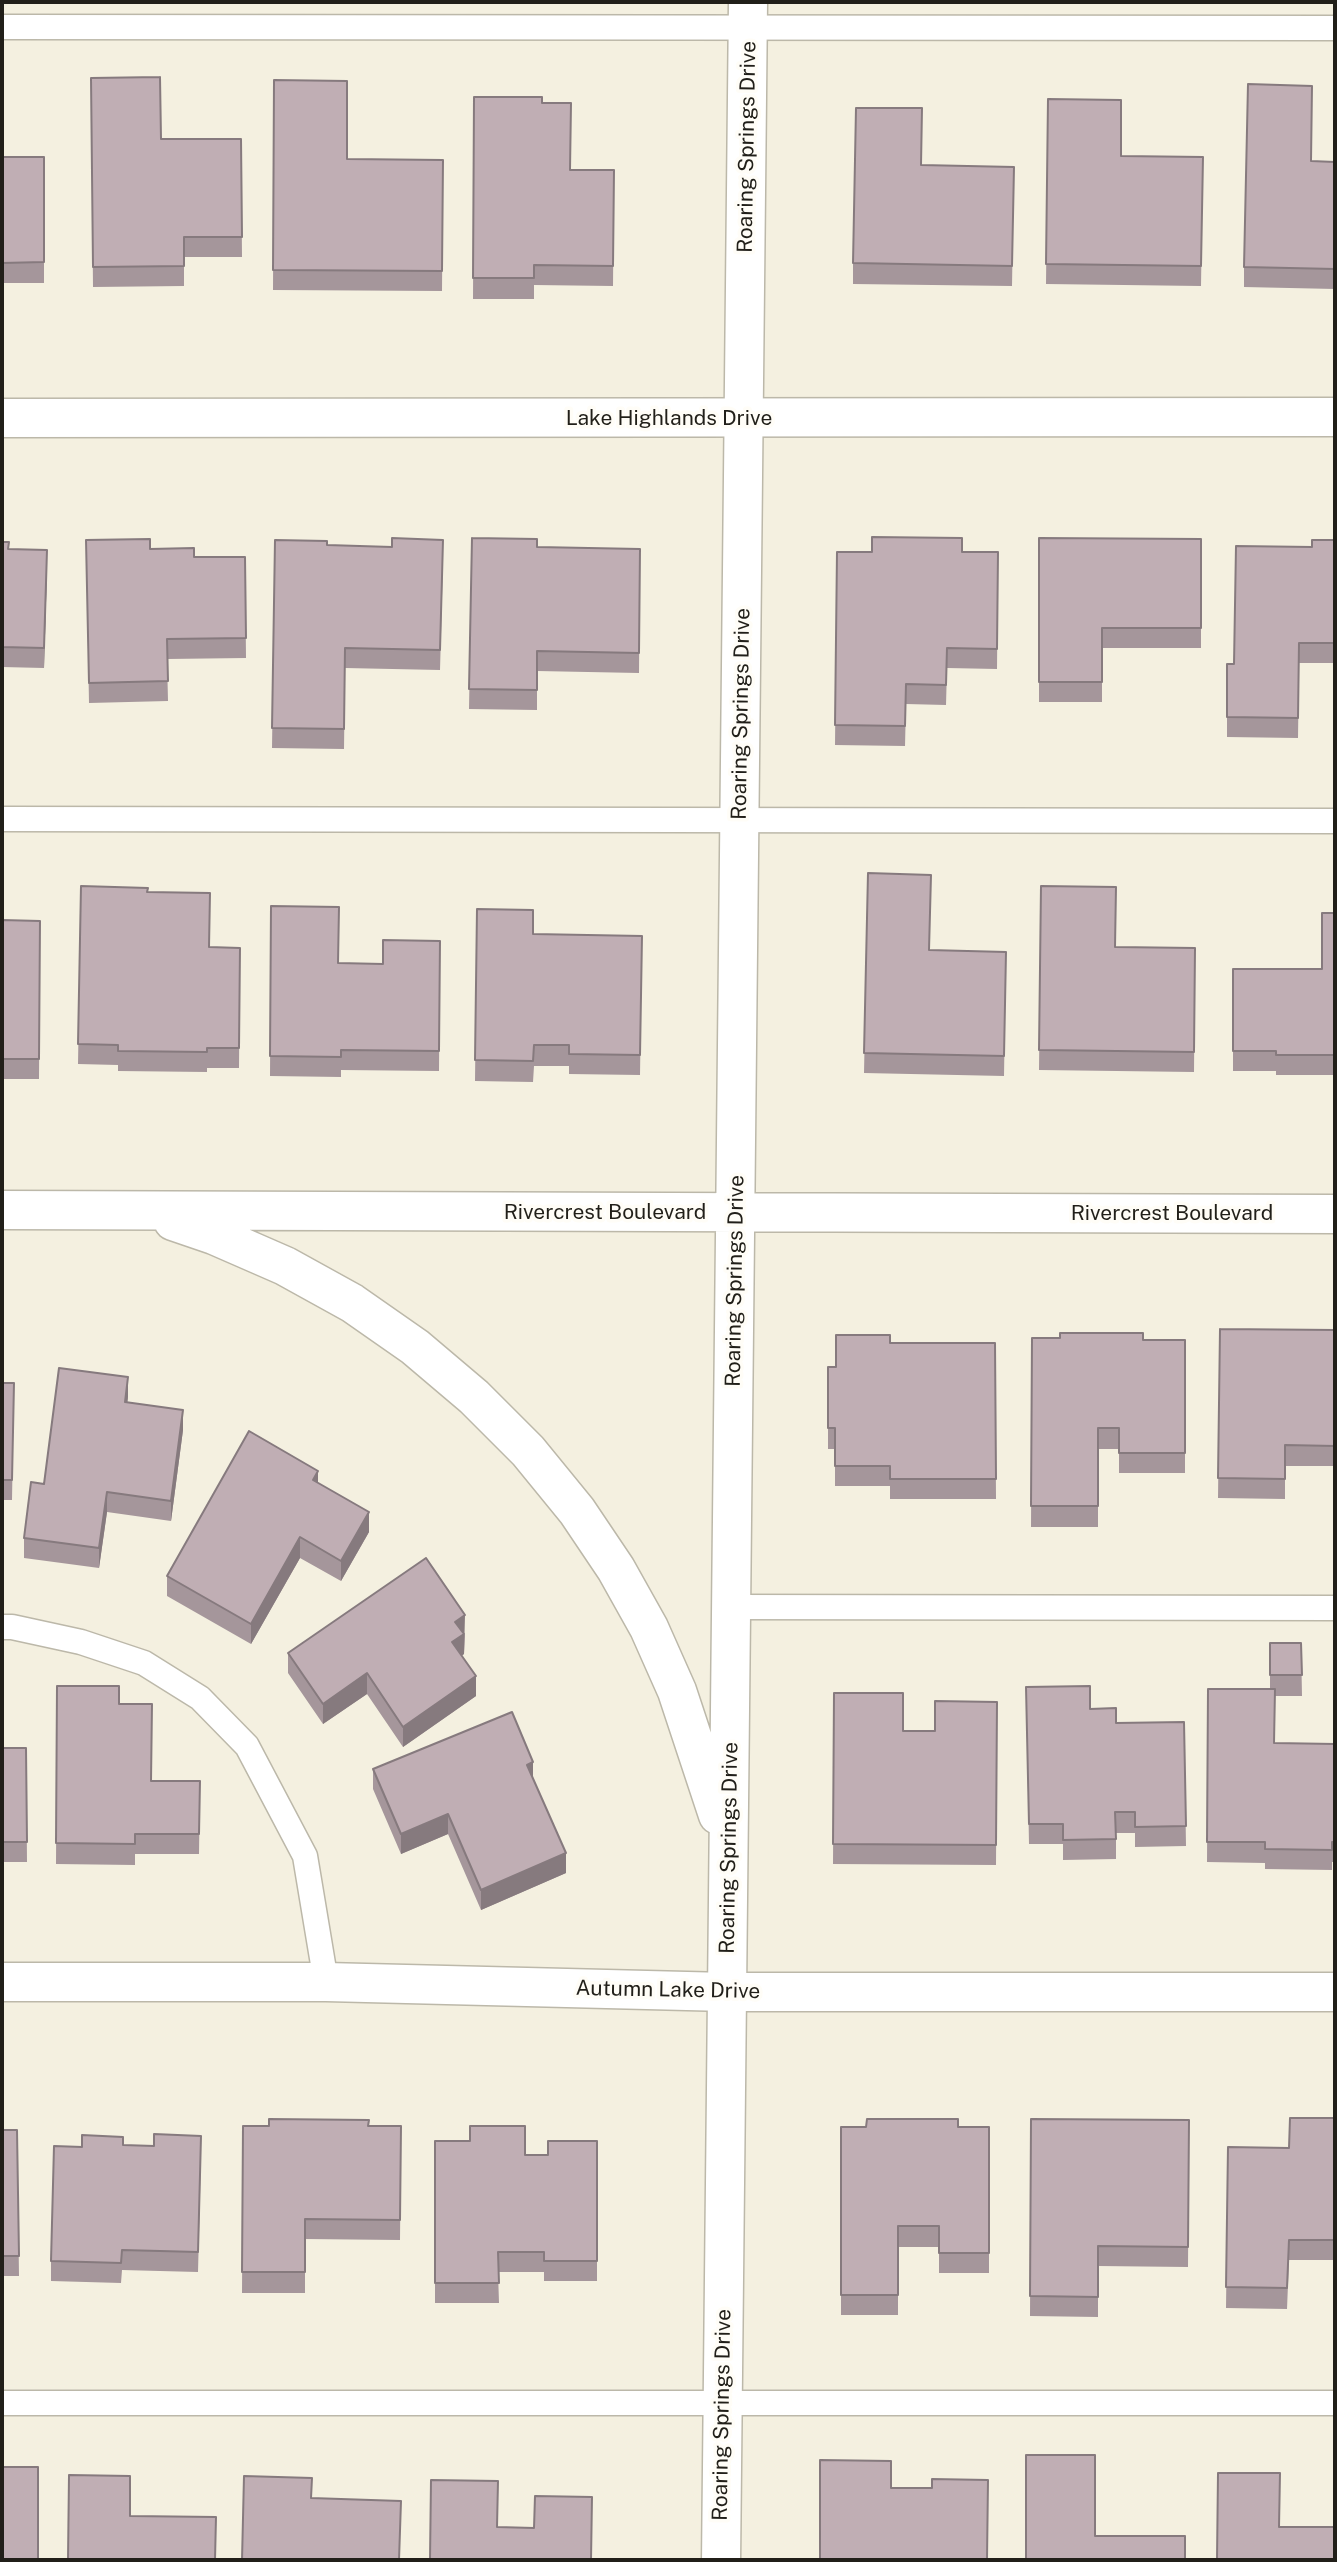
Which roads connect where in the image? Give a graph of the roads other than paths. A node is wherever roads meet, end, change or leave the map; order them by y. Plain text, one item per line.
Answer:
1 (748, 15) edge
2 (2, 27) edge
3 (1335, 28) edge
4 (1335, 417) edge
5 (2, 418) edge
6 (744, 419) junction
7 (2, 819) edge
8 (740, 820) junction
9 (1335, 821) edge
10 (2, 1210) edge
11 (141, 1210) junction
12 (736, 1214) junction
13 (1335, 1214) edge
14 (731, 1607) junction
15 (1335, 1608) edge
16 (2, 1627) edge
17 (729, 1850) junction
18 (2, 1982) edge
19 (326, 1982) junction
20 (727, 1992) junction
21 (1335, 1992) edge
22 (722, 2402) junction
23 (2, 2403) edge
24 (1335, 2403) edge
25 (721, 2560) edge

1 - 2 lane
1 - 3 lane
1 - 6 street, Roaring Springs Drive
4 - 6 street, Lake Highlands Drive
5 - 6 street, Lake Highlands Drive
6 - 8 street, Roaring Springs Drive
7 - 8 lane
8 - 9 lane
8 - 12 street, Roaring Springs Drive
10 - 11 street, Rivercrest Boulevard
11 - 12 street, Rivercrest Boulevard
11 - 17 street
12 - 13 street, Rivercrest Boulevard
12 - 14 street, Roaring Springs Drive
14 - 15 lane
14 - 17 street, Roaring Springs Drive
16 - 19 lane
17 - 20 street, Roaring Springs Drive
18 - 19 street, Autumn Lake Drive
19 - 20 street, Autumn Lake Drive
20 - 21 street, Autumn Lake Drive
20 - 22 street, Roaring Springs Drive
22 - 23 lane
22 - 24 lane
22 - 25 street, Roaring Springs Drive

